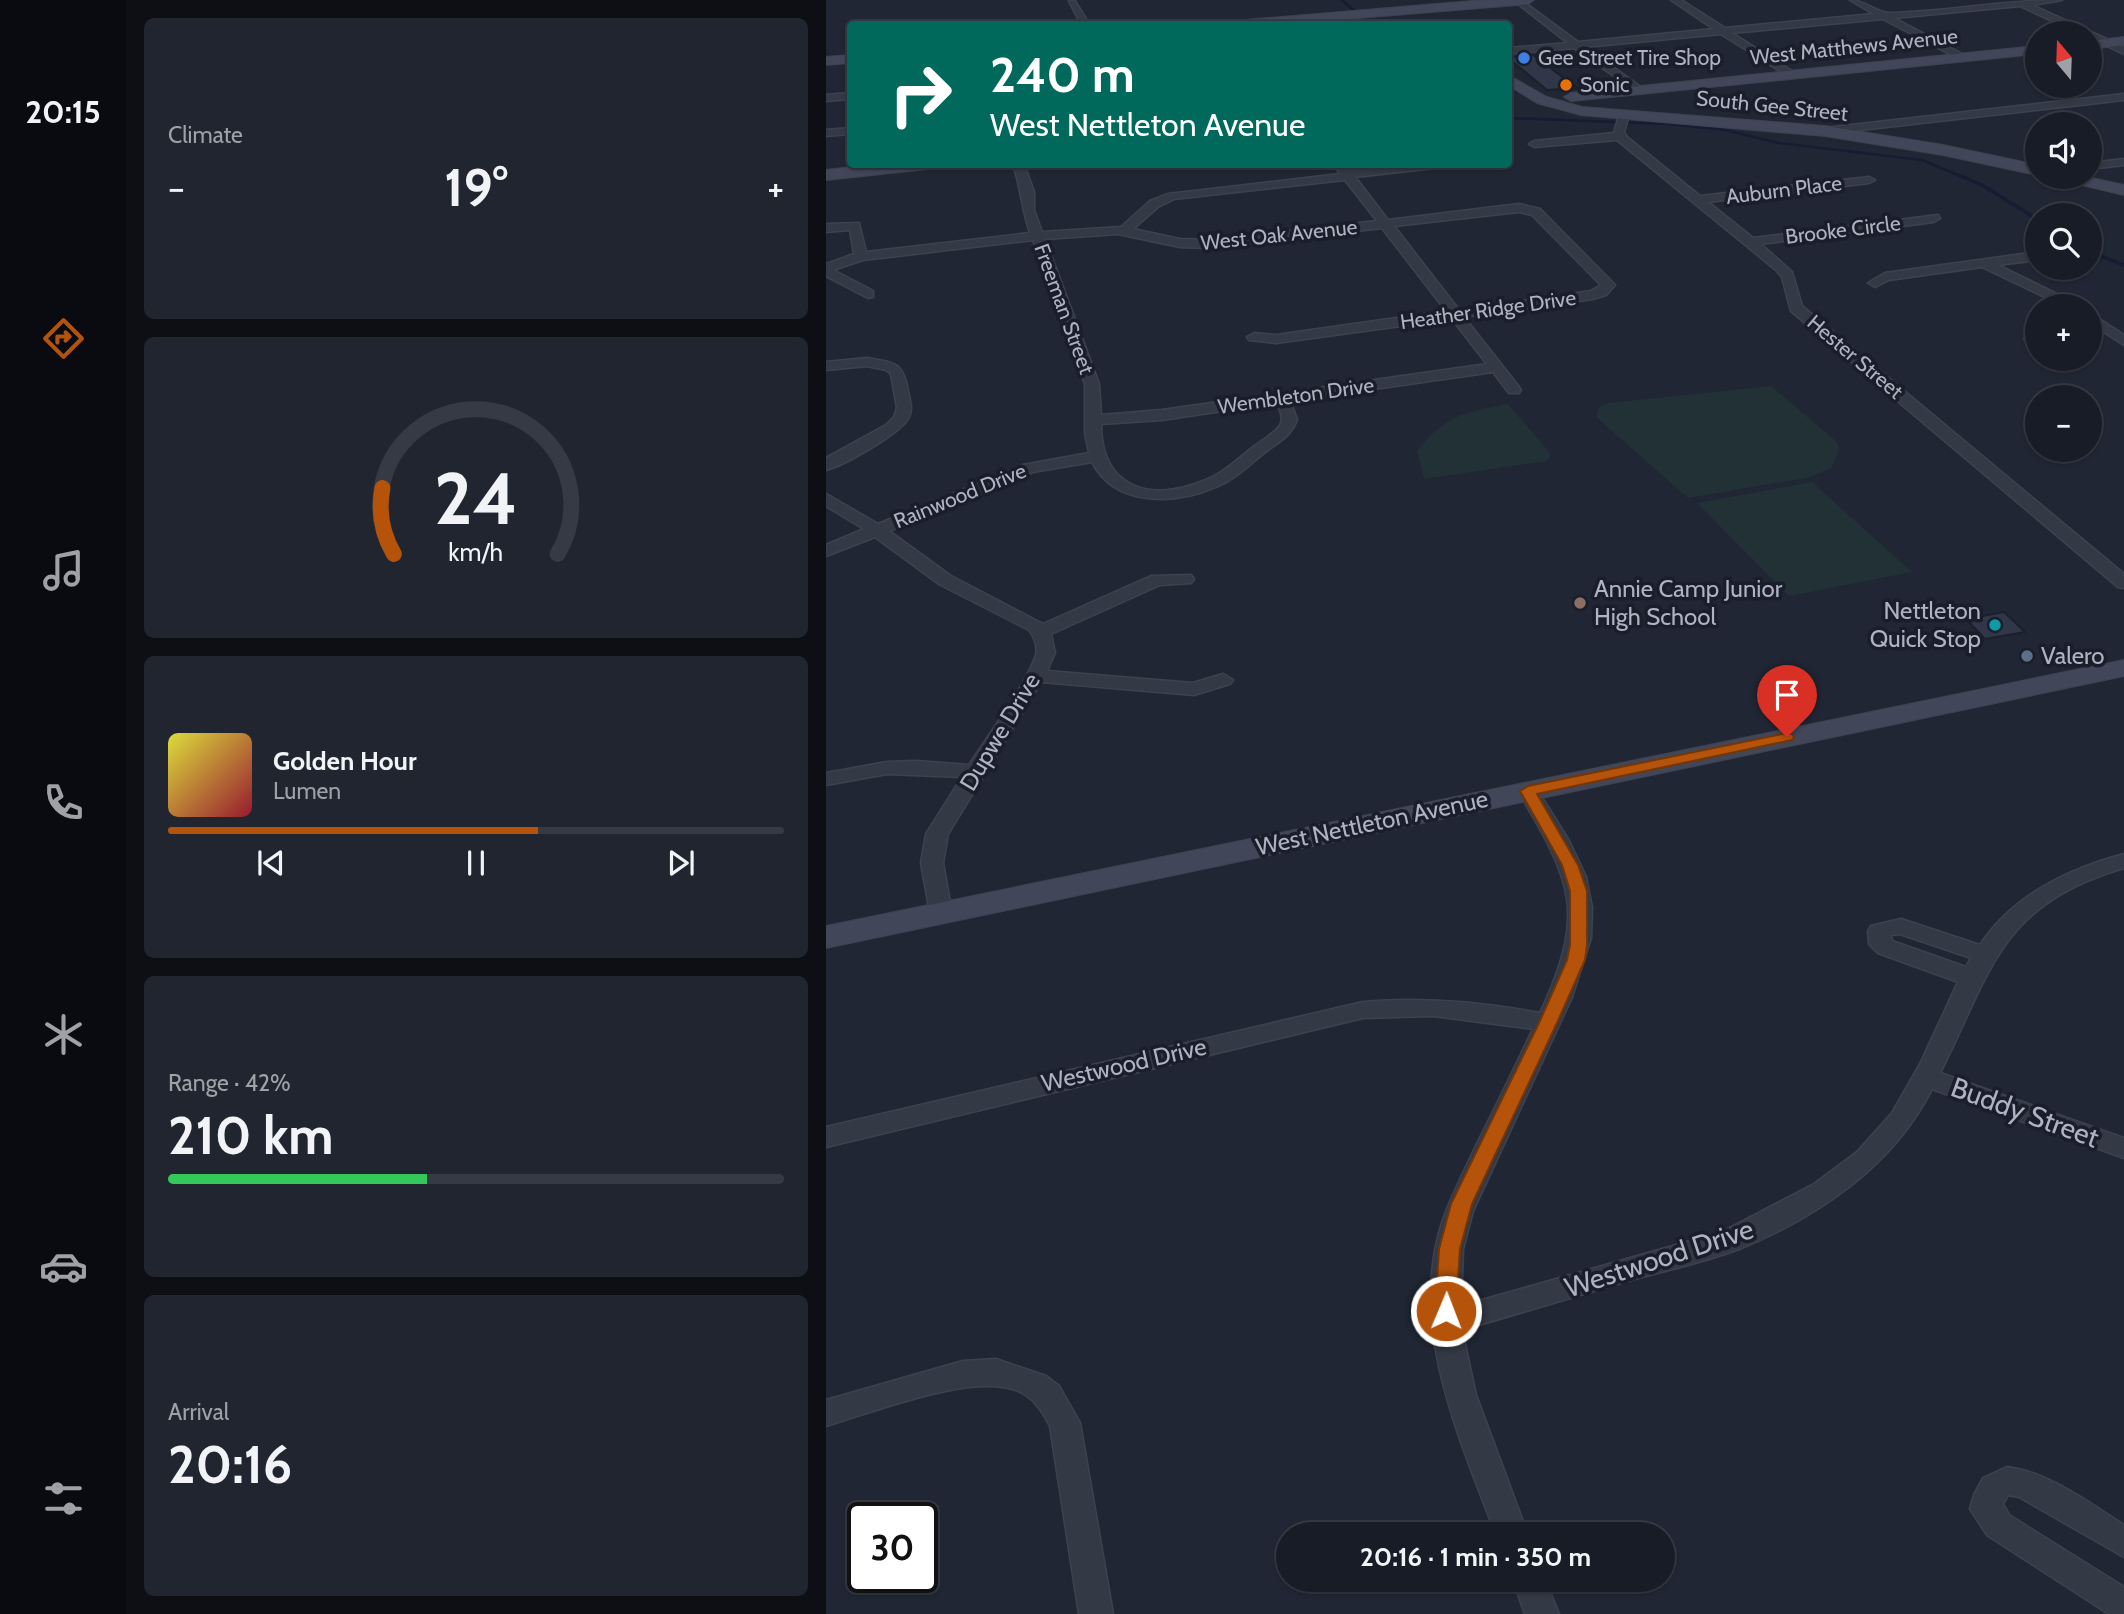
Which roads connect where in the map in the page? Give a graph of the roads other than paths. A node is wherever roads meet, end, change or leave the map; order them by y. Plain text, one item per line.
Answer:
1 (1675, 0) edge
2 (1854, 0) edge
3 (2059, 0) edge
4 (1522, 1) edge
5 (2017, 2) edge
6 (1072, 3) dead end
7 (1421, 3) edge
8 (1885, 16) junction
9 (1343, 19) edge
10 (1082, 21) edge
11 (1304, 21) edge
12 (1442, 21) edge
13 (2059, 21) edge
14 (1724, 31) junction
15 (2102, 41) edge
16 (2124, 41) edge
17 (2106, 43) junction
18 (2102, 44) edge
19 (1577, 45) junction
20 (1512, 51) edge
21 (2025, 51) edge
22 (2124, 51) edge
23 (1963, 58) junction
24 (847, 59) edge
25 (826, 61) edge
26 (1791, 75) junction
27 (1512, 81) edge
28 (1638, 90) junction
29 (847, 96) edge
30 (2124, 97) edge
31 (826, 98) edge
32 (1542, 100) junction
33 (1520, 103) dead end
34 (1622, 124) junction
35 (847, 131) edge
36 (1825, 131) junction
37 (826, 133) edge
38 (1534, 144) dead end
39 (2124, 162) edge
40 (2102, 165) edge
41 (2025, 167) edge
42 (891, 168) edge
43 (1019, 168) edge
44 (1394, 168) edge
45 (1345, 172) edge
46 (826, 175) edge
47 (1869, 180) dead end
48 (2102, 185) edge
49 (2124, 190) edge
50 (1699, 200) junction
51 (1527, 209) joint
52 (1934, 218) dead end
53 (1385, 223) junction
54 (826, 228) edge
55 (1125, 230) junction
56 (1038, 236) junction
57 (1751, 242) junction
58 (861, 256) junction
59 (2025, 258) edge
60 (1984, 263) junction
61 (826, 270) edge
62 (1875, 283) dead end
63 (868, 294) dead end
64 (2049, 294) edge
65 (1457, 315) junction
66 (2102, 325) edge
67 (2102, 328) edge
68 (2106, 328) junction
69 (1254, 337) dead end
70 (2124, 341) edge
71 (826, 366) edge
72 (1497, 368) junction
73 (1514, 390) dead end
74 (1281, 398) junction
75 (1094, 420) junction
76 (1098, 456) junction
77 (826, 465) edge
78 (826, 499) edge
79 (877, 530) junction
80 (826, 551) edge
81 (1185, 579) dead end
82 (2124, 583) edge
83 (1040, 632) junction
84 (2124, 668) edge
85 (1035, 676) junction
86 (1223, 680) dead end
87 (977, 772) junction
88 (826, 779) edge
89 (1528, 791) junction
90 (2124, 861) edge
91 (941, 913) junction
92 (826, 937) edge
93 (1986, 955) junction
94 (1972, 978) junction
95 (1548, 1023) junction
96 (1925, 1077) junction
97 (826, 1137) edge
98 (2124, 1148) edge
99 (1448, 1322) junction
100 (826, 1413) edge
101 (1507, 1522) edge
102 (2124, 1542) edge
103 (1534, 1592) edge
104 (2124, 1605) edge
105 (1096, 1614) edge
106 (1542, 1614) edge

1 - 14 street
2 - 8 street
3 - 5 street
4 - 7 street
4 - 19 street
5 - 8 street
5 - 13 street
6 - 10 street
7 - 9 street
7 - 12 street
8 - 14 street
8 - 23 street
9 - 11 street
14 - 19 street
14 - 26 street
15 - 17 street
16 - 17 street
17 - 18 street
17 - 22 street
19 - 20 street
19 - 28 street
21 - 23 street, West Matthews Avenue
23 - 26 street, West Matthews Avenue
24 - 25 street
26 - 28 street, West Matthews Avenue
27 - 32 street, South Gee Street
28 - 32 street, West Matthews Avenue
29 - 31 street
30 - 36 street
32 - 33 street, West Matthews Avenue
32 - 34 street, South Gee Street
34 - 36 street, South Gee Street
34 - 38 street
34 - 50 street, Hester Street
35 - 37 street
36 - 41 street, South Gee Street
39 - 40 street
42 - 46 street
43 - 56 street, Freeman Street
44 - 45 street
45 - 53 street
45 - 55 street
47 - 50 street, Auburn Place
48 - 49 street
50 - 57 street, Hester Street
51 - 53 street, West Oak Avenue
51 - 65 street, Heather Ridge Drive
52 - 57 street, Brooke Circle
53 - 55 street, West Oak Avenue
53 - 65 street
54 - 58 street
55 - 56 street, West Oak Avenue
56 - 58 street, West Oak Avenue
56 - 75 street, Freeman Street
57 - 82 street, Hester Street
58 - 61 street, West Oak Avenue
59 - 60 street
60 - 62 street
60 - 64 street
61 - 63 street
65 - 69 street, Heather Ridge Drive
65 - 72 street
66 - 68 street
67 - 68 street
68 - 70 street
71 - 77 street
72 - 73 street
72 - 74 street, Wembleton Drive
74 - 75 street, Wembleton Drive
74 - 76 street
75 - 76 street, Freeman Street
76 - 79 street, Rainwood Drive
78 - 79 street
79 - 80 street, Rainwood Drive
79 - 83 street
81 - 83 street
83 - 85 street, Dupwe Drive
84 - 89 street, West Nettleton Avenue
85 - 86 street
85 - 87 street, Dupwe Drive
87 - 88 street
87 - 91 street, Dupwe Drive
89 - 91 street, West Nettleton Avenue
89 - 95 street
90 - 93 street, Westwood Drive
91 - 92 street, West Nettleton Avenue
93 - 94 street, Westwood Drive
93 - 94 street
94 - 96 street, Westwood Drive
95 - 97 street, Westwood Drive
95 - 99 street
96 - 98 street, Buddy Street
96 - 99 street, Westwood Drive
99 - 101 street
100 - 105 street
102 - 104 street
103 - 106 street

